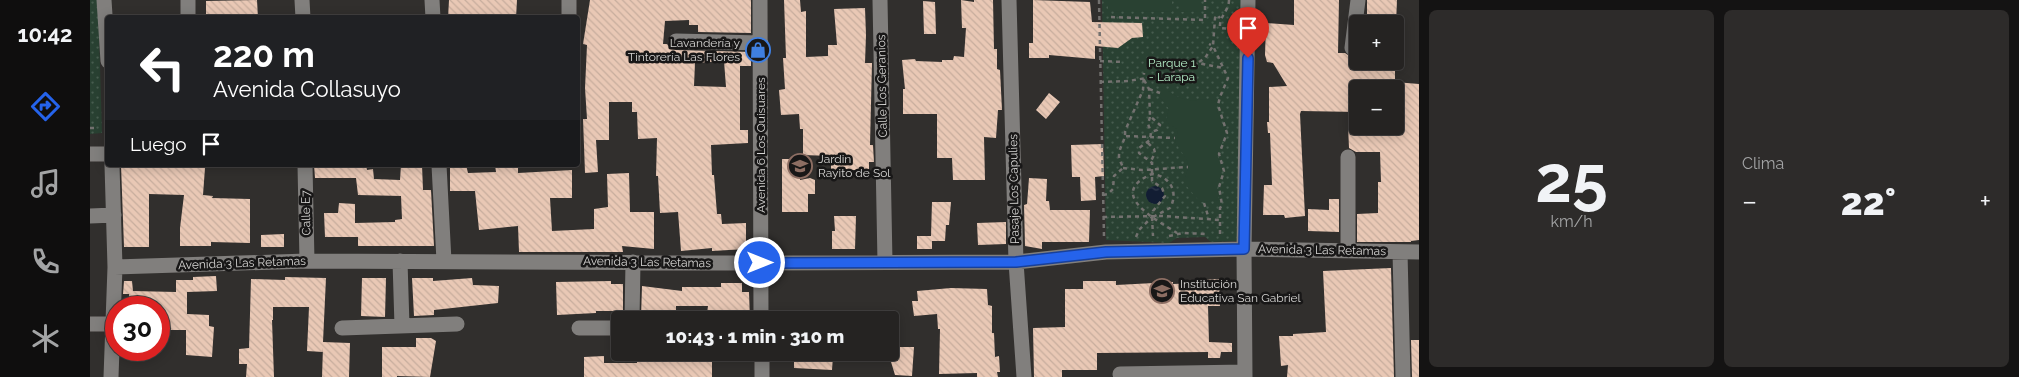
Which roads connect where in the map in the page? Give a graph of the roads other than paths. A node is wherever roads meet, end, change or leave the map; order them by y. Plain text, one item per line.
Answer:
1 (104, 0) edge
2 (188, 0) edge
3 (302, 0) edge
4 (432, 0) edge
5 (569, 0) edge
6 (760, 0) edge
7 (880, 0) edge
8 (1009, 0) edge
9 (1248, 0) edge
10 (1358, 0) edge
11 (105, 15) edge
12 (188, 15) edge
13 (303, 15) edge
14 (433, 15) edge
15 (568, 15) edge
16 (1356, 15) edge
17 (676, 40) dead end
18 (761, 43) junction
19 (90, 154) edge
20 (105, 154) edge
21 (1348, 157) dead end
22 (112, 167) edge
23 (305, 167) edge
24 (439, 167) edge
25 (114, 215) junction
26 (90, 216) edge
27 (1244, 249) junction
28 (1348, 251) junction
29 (1400, 252) junction
30 (1419, 252) edge
31 (307, 261) junction
32 (400, 261) junction
33 (444, 261) junction
34 (634, 262) junction
35 (885, 262) junction
36 (1016, 262) junction
37 (760, 263) junction
38 (115, 267) junction
39 (114, 296) edge
40 (632, 311) edge
41 (762, 311) edge
42 (90, 324) edge
43 (105, 324) edge
44 (457, 324) dead end
45 (402, 326) junction
46 (342, 328) dead end
47 (579, 328) dead end
48 (611, 328) edge
49 (112, 361) edge
50 (762, 361) edge
51 (1120, 374) dead end
52 (1245, 374) edge
53 (111, 377) edge
54 (762, 377) edge
55 (1024, 377) edge
56 (1403, 377) edge

1 - 11 street
2 - 12 street
3 - 13 street
4 - 14 street
5 - 15 street
6 - 18 street, Avenida 6 Los Quisuares
7 - 35 street, Calle Los Geranios
8 - 36 street, Pasaje Los Capulies
9 - 27 street
10 - 16 street
17 - 18 street
18 - 37 street, Avenida 6 Los Quisuares
19 - 20 street
21 - 28 street
22 - 25 street
23 - 31 street, Calle E7
24 - 33 street
25 - 26 street
25 - 38 street
27 - 28 street, Avenida 3 Las Retamas
27 - 36 street, Avenida 3 Las Retamas
27 - 52 street
28 - 29 street, Avenida 3 Las Retamas
29 - 30 street, Avenida 3 Las Retamas
29 - 56 street
31 - 32 street, Avenida 3 Las Retamas
31 - 38 street, Avenida 3 Las Retamas
32 - 33 street, Avenida 3 Las Retamas
32 - 45 street
33 - 34 street, Avenida 3 Las Retamas
34 - 37 street, Avenida 3 Las Retamas
34 - 40 street
35 - 36 street, Avenida 3 Las Retamas
35 - 37 street, Avenida 3 Las Retamas
36 - 55 street, Pasaje Los Capulies
37 - 41 street, Avenida 6 Los Quisuares
38 - 39 street
42 - 43 street
44 - 45 street
45 - 46 street
47 - 48 street
49 - 53 street
50 - 54 street
51 - 52 street

